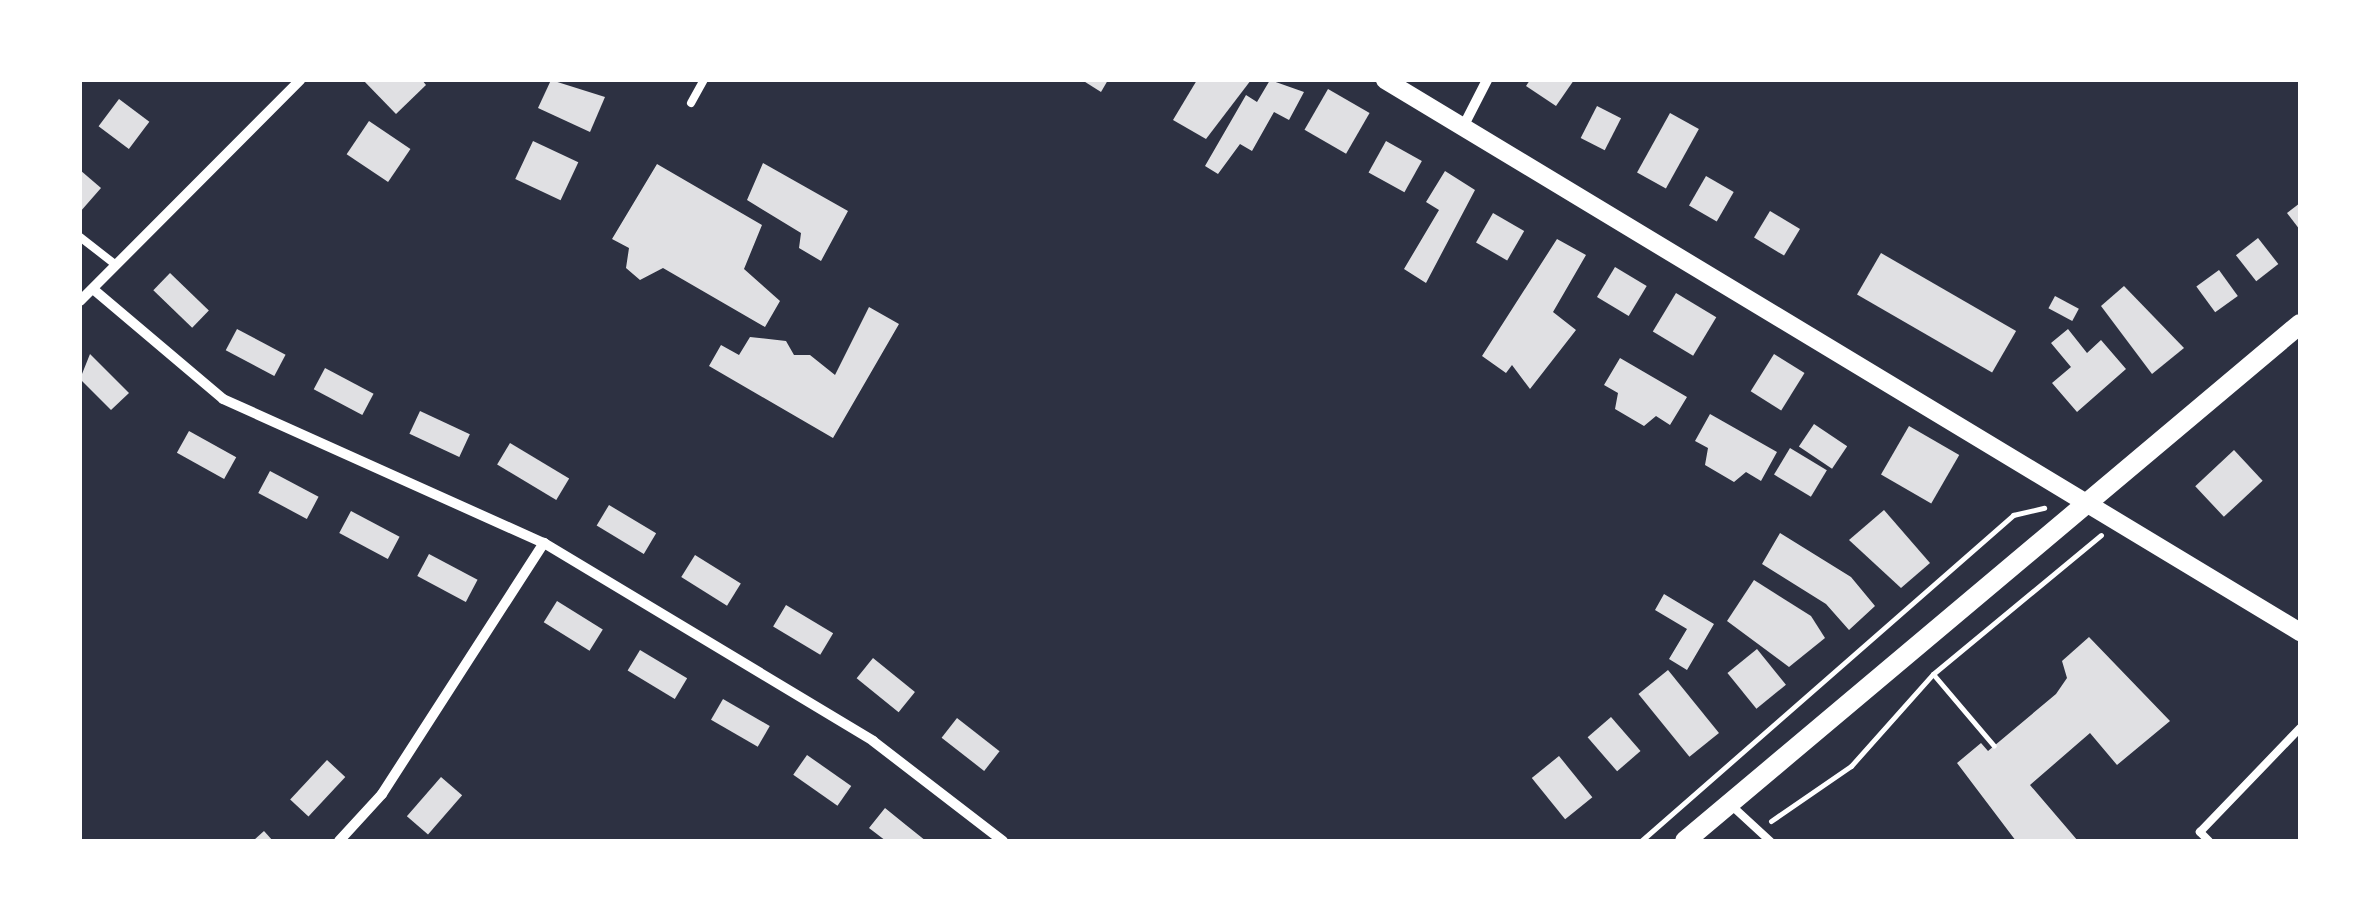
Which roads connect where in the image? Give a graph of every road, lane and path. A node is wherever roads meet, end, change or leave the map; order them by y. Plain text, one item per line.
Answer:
1 (300, 80) edge
2 (704, 80) edge
3 (1385, 80) edge
4 (1487, 80) edge
5 (691, 103) dead end
6 (1464, 125) junction
7 (80, 237) edge
8 (116, 265) junction
9 (92, 289) junction
10 (80, 301) edge
11 (2300, 324) edge
12 (2089, 498) junction
13 (2120, 520) junction
14 (544, 543) junction
15 (2300, 632) edge
16 (1933, 674) junction
17 (2300, 728) edge
18 (1994, 746) dead end
19 (1729, 803) junction
20 (1758, 830) junction
21 (995, 838) edge
22 (338, 841) edge
23 (1641, 841) edge
24 (1685, 841) edge
25 (1770, 841) edge
26 (2209, 841) edge

1 - 8 street
2 - 5 lane
3 - 6 street
4 - 6 street
6 - 12 street
7 - 8 lane
8 - 9 street
9 - 10 street
9 - 14 street
11 - 12 main road
12 - 13 street
12 - 19 main road
12 - 23 path
13 - 15 street
13 - 16 path
14 - 21 street
14 - 22 street
16 - 18 path
16 - 20 path
17 - 26 lane
19 - 20 lane
19 - 24 main road
20 - 25 lane

